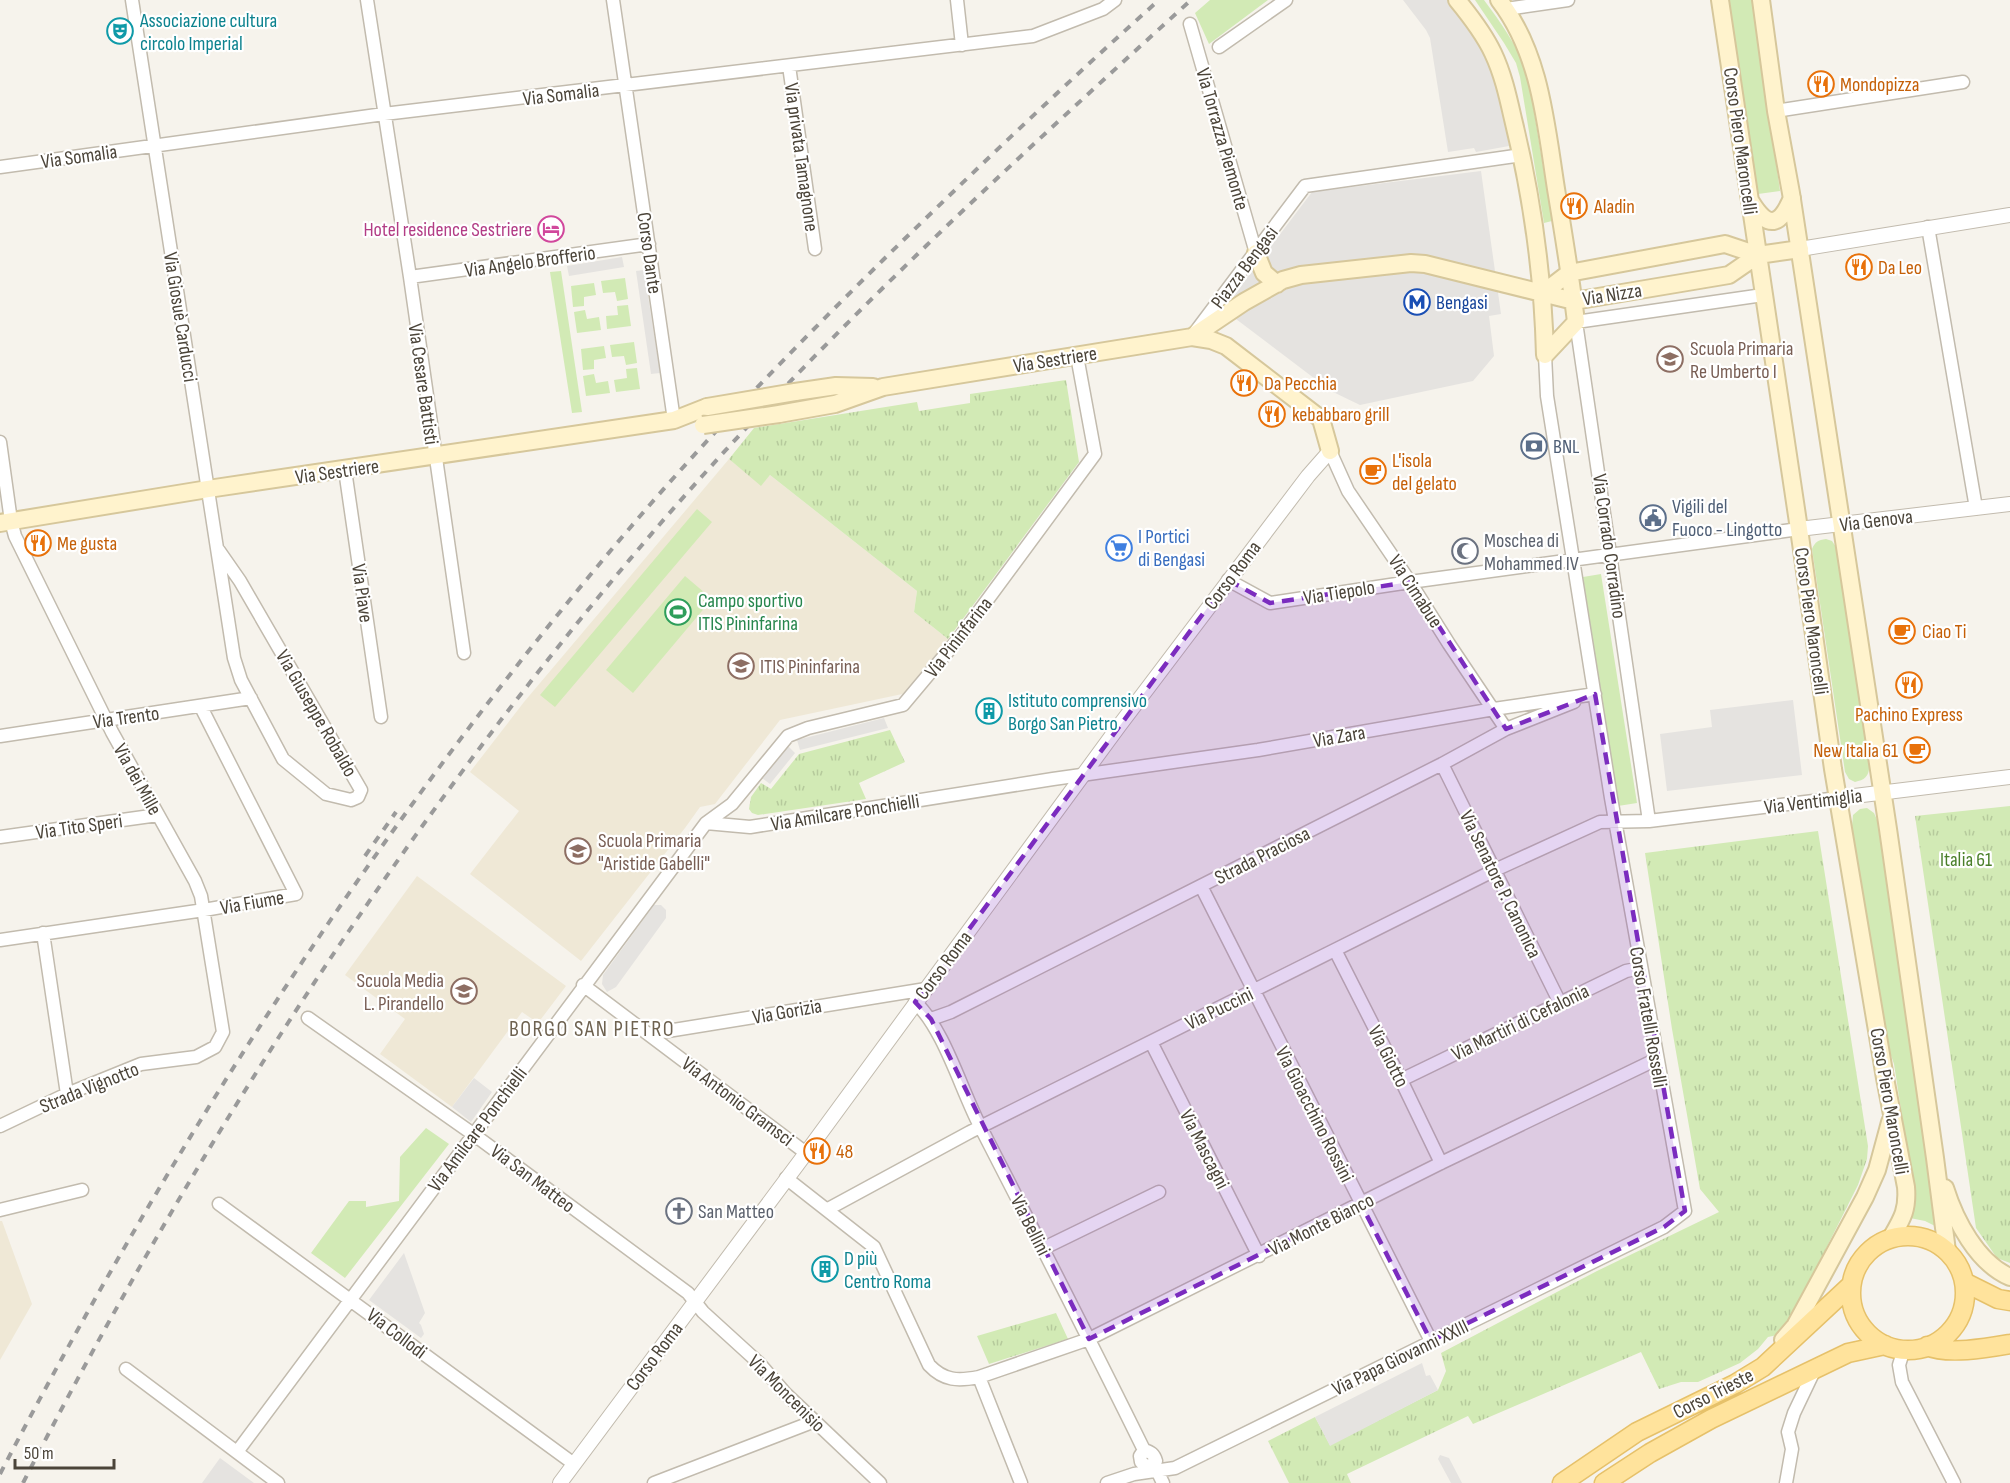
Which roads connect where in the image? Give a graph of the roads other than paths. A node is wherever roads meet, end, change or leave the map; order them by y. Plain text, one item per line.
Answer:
1 (132, 0) edge
2 (367, 0) edge
3 (613, 0) edge
4 (957, 0) edge
5 (1115, 0) edge
6 (1286, 0) edge
7 (1457, 0) edge
8 (1568, 0) edge
9 (1720, 0) edge
10 (1761, 0) edge
11 (1503, 4) edge
12 (1190, 24) dead end
13 (962, 45) junction
14 (1219, 47) dead end
15 (789, 66) junction
16 (1963, 82) dead end
17 (626, 86) junction
18 (1776, 111) junction
19 (384, 114) junction
20 (154, 146) junction
21 (1522, 155) junction
22 (0, 167) edge
23 (1792, 198) junction
24 (1749, 199) junction
25 (2010, 215) edge
26 (1928, 227) junction
27 (650, 244) junction
28 (814, 249) dead end
29 (1800, 249) junction
30 (1256, 253) junction
31 (1758, 255) junction
32 (1569, 273) junction
33 (410, 277) junction
34 (1277, 284) junction
35 (1543, 293) junction
36 (1763, 295) junction
37 (1574, 301) junction
38 (1544, 321) junction
39 (1576, 322) junction
40 (1192, 337) junction
41 (1545, 355) junction
42 (1077, 356) junction
43 (883, 387) junction
44 (674, 420) junction
45 (0, 442) edge
46 (1330, 451) junction
47 (434, 457) junction
48 (345, 470) junction
49 (208, 489) junction
50 (2010, 504) edge
51 (1976, 508) junction
52 (5, 522) edge
53 (1842, 524) junction
54 (1799, 529) junction
55 (217, 548) junction
56 (1611, 555) junction
57 (1574, 559) junction
58 (1456, 576) joint
59 (1228, 580) junction
60 (1410, 582) junction
61 (464, 653) dead end
62 (1595, 694) junction
63 (251, 698) junction
64 (201, 706) junction
65 (1494, 709) junction
66 (381, 717) dead end
67 (107, 720) junction
68 (1506, 729) junction
69 (0, 736) edge
70 (1442, 764) junction
71 (1083, 776) junction
72 (2010, 777) edge
73 (1883, 792) junction
74 (1838, 798) junction
75 (158, 815) junction
76 (1649, 820) junction
77 (706, 823) junction
78 (1617, 823) junction
79 (0, 837) edge
80 (1495, 870) junction
81 (1201, 886) junction
82 (204, 910) junction
83 (43, 933) junction
84 (0, 940) edge
85 (1335, 950) junction
86 (1641, 968) junction
87 (583, 985) junction
88 (926, 989) junction
89 (1254, 991) junction
90 (915, 1002) junction
91 (1560, 1003) junction
92 (308, 1018) dead end
93 (931, 1019) junction
94 (649, 1034) junction
95 (1151, 1042) junction
96 (215, 1047) joint
97 (1657, 1059) junction
98 (1401, 1080) junction
99 (67, 1094) junction
100 (1892, 1116) junction
101 (0, 1126) edge
102 (981, 1127) junction
103 (473, 1134) junction
104 (806, 1153) junction
105 (1935, 1158) junction
106 (1441, 1163) junction
107 (786, 1178) junction
108 (82, 1190) dead end
109 (1159, 1192) dead end
110 (219, 1204) dead end
111 (1361, 1204) junction
112 (828, 1209) junction
113 (0, 1210) edge
114 (1685, 1211) joint
115 (1891, 1238) junction
116 (1044, 1248) junction
117 (1947, 1251) junction
118 (1259, 1256) junction
119 (2010, 1277) edge
120 (1964, 1282) junction
121 (1851, 1285) junction
122 (351, 1299) junction
123 (2010, 1301) edge
124 (694, 1302) junction
125 (1089, 1339) junction
126 (1431, 1341) junction
127 (2010, 1344) edge
128 (1885, 1345) junction
129 (1927, 1346) junction
130 (1904, 1350) junction
131 (1763, 1367) junction
132 (1815, 1369) junction
133 (126, 1370) dead end
134 (979, 1377) junction
135 (815, 1421) junction
136 (237, 1452) junction
137 (574, 1464) junction
138 (1155, 1467) junction
139 (567, 1481) edge
140 (278, 1483) edge
141 (654, 1483) edge
142 (880, 1483) edge
143 (1021, 1483) edge
144 (1107, 1483) edge
145 (1163, 1483) edge
146 (1562, 1483) edge
147 (1604, 1483) edge
148 (1786, 1483) edge
149 (1954, 1483) edge

1 - 20 street, Via Giosuè Carducci
2 - 19 street, Via Cesare Battisti
3 - 17 street, Corso Dante
4 - 13 street
5 - 13 street, Via Somalia
6 - 14 street
7 - 21 main road
8 - 11 street
9 - 24 main road, Corso Piero Maroncelli
10 - 18 main road, Corso Piero Maroncelli
11 - 32 main road
12 - 30 street, Via Torrazza Piemonte
13 - 15 street, Via Somalia
15 - 17 street, Via Somalia
15 - 28 street, Via privata Tamagnone
16 - 18 street, Corso Piero Maroncelli
17 - 19 street, Via Somalia
17 - 27 street, Corso Dante
18 - 23 main road, Corso Piero Maroncelli
19 - 20 street, Via Somalia
19 - 33 street, Via Cesare Battisti
20 - 22 street, Via Somalia
20 - 49 street, Via Giosuè Carducci
21 - 30 street, Piazza Bengasi
21 - 35 main road
23 - 24 main road
23 - 29 main road, Corso Piero Maroncelli
24 - 31 main road, Corso Piero Maroncelli
25 - 26 street, Via Nizza
26 - 29 street, Via Nizza
26 - 51 street
27 - 33 street, Via Angelo Brofferio
27 - 44 street, Corso Dante
29 - 31 main road, Via Nizza
29 - 53 main road, Corso Piero Maroncelli
30 - 34 main road
30 - 40 street, Piazza Bengasi
31 - 32 main road, Via Nizza
31 - 36 main road, Corso Piero Maroncelli
31 - 37 main road, Via Nizza
32 - 35 main road, Via Nizza
32 - 37 main road, Via Corrado Corradino
33 - 47 street, Via Cesare Battisti
34 - 35 main road, Piazza Bengasi
34 - 40 main road, Piazza Bengasi
35 - 37 main road, Via Nizza
35 - 38 main road
36 - 39 street, Via Nizza
36 - 54 main road, Corso Piero Maroncelli
37 - 39 main road, Via Corrado Corradino
38 - 39 main road
38 - 41 main road
39 - 41 main road
39 - 56 street, Via Corrado Corradino
40 - 42 main road, Via Sestriere
40 - 46 main road, Via Sestriere
41 - 57 street, Via Corrado Corradino
42 - 43 main road, Via Sestriere
42 - 77 street, Via Pininfarina
43 - 44 main road, Via Sestriere, bridge
43 - 44 main road, Via Sestriere, bridge
44 - 47 main road, Via Sestriere
45 - 52 street, Via dei Mille
46 - 59 street, Corso Roma
46 - 60 street, Via Cimabue
47 - 48 main road, Via Sestriere
47 - 61 street, Via Cesare Battisti
48 - 49 main road, Via Sestriere
48 - 66 street, Via Piave
49 - 52 main road, Via Sestriere
49 - 55 street, Via Giuseppe Robaldo
50 - 51 street, Via Genova
51 - 53 street, Via Genova
52 - 67 street, Via dei Mille
53 - 54 street, Via Genova
53 - 73 main road, Corso Piero Maroncelli
54 - 56 street, Via Genova
54 - 74 main road, Corso Piero Maroncelli
55 - 63 street, Via Giuseppe Robaldo
55 - 63 street, Via Giuseppe Robaldo
56 - 57 street, Via Genova
56 - 76 street, Via Corrado Corradino
57 - 58 street, Via Genova
57 - 62 street, Via Corrado Corradino
58 - 60 street, Via Tiepolo
59 - 60 street, Via Tiepolo
59 - 71 street, Corso Roma
60 - 65 street, Via Cimabue
62 - 65 street, Via Zara
62 - 68 street, Strada Praciosa
62 - 78 street, Via Corrado Corradino
63 - 64 street, Via Trento
64 - 67 street, Via Trento
64 - 82 street, Via Fiume
65 - 68 street, Via Cimabue
65 - 71 street, Via Zara
67 - 69 street, Via Trento
67 - 75 street, Via dei Mille
68 - 70 street, Strada Praciosa
70 - 80 street, Via Senatore P. Canonica
70 - 81 street, Strada Praciosa
71 - 77 street, Via Amilcare Ponchielli
71 - 88 street, Corso Roma
72 - 73 street, Via Ventimiglia
73 - 74 street, Via Ventimiglia
73 - 105 main road, Corso Piero Maroncelli
74 - 76 street, Via Ventimiglia
74 - 100 main road, Corso Piero Maroncelli
75 - 79 street, Via Tito Speri
75 - 82 street, Via dei Mille
76 - 78 street, Via Ventimiglia
77 - 87 street, Via Amilcare Ponchielli
78 - 80 street, Via Puccini
78 - 86 street, Corso Fratelli Rosselli
80 - 85 street, Via Puccini
80 - 91 street, Via Senatore P. Canonica
81 - 89 street, Via Gioacchino Rossini
81 - 93 street, Strada Praciosa
82 - 83 street, Via Fiume
82 - 96 street, Via dei Mille
83 - 84 street, Via Fiume
83 - 99 street
85 - 89 street, Via Puccini
85 - 98 street, Via Giotto
86 - 91 street, Via Martiri di Cefalonia
86 - 97 street, Corso Fratelli Rosselli
87 - 94 street, Via Antonio Gramsci
87 - 103 street, Via Amilcare Ponchielli
88 - 90 street, Corso Roma
88 - 94 street, Via Gorizia
89 - 95 street, Via Puccini
89 - 111 street, Via Gioacchino Rossini
90 - 93 street, Via Bellini
90 - 104 street, Corso Roma
91 - 98 street, Via Martiri di Cefalonia
92 - 103 street, Via San Matteo
93 - 102 street, Via Bellini
94 - 104 street, Via Antonio Gramsci
95 - 102 street, Via Puccini
95 - 118 street, Via Mascagni
96 - 99 street, Strada Vignotto
97 - 106 street, Via Monte Bianco
97 - 114 street, Corso Fratelli Rosselli
98 - 106 street, Via Giotto
99 - 101 street, Strada Vignotto
100 - 115 main road, Corso Piero Maroncelli
100 - 131 main road
102 - 112 street, Via Puccini
102 - 116 street, Via Bellini
103 - 122 street, Via Amilcare Ponchielli
103 - 124 street, Via San Matteo
104 - 107 street, Corso Roma
105 - 117 main road, Corso Piero Maroncelli
105 - 119 main road
106 - 111 street, Via Monte Bianco
107 - 112 street, Via Monte Bianco
107 - 124 street, Corso Roma
108 - 113 street
109 - 116 street
110 - 122 street, Via Collodi
111 - 118 street, Via Monte Bianco
111 - 126 street, Via Gioacchino Rossini
112 - 134 street, Via Monte Bianco
114 - 126 street, Via Papa Giovanni XXIII
115 - 117 main road
115 - 121 main road
116 - 125 street, Via Bellini
117 - 120 main road
118 - 125 street, Via Monte Bianco
120 - 123 main road
120 - 129 main road
121 - 128 main road
121 - 131 main road, Corso Trieste
122 - 136 street, Via Amilcare Ponchielli
122 - 137 street, Via Collodi
124 - 135 street, Via Moncenisio
124 - 137 street, Corso Roma
125 - 134 street, Via Monte Bianco
125 - 138 street, Via Bellini
126 - 138 street, Via Papa Giovanni XXIII
127 - 129 main road
128 - 130 main road
128 - 132 main road, Corso Trieste
129 - 130 main road
130 - 149 street
131 - 146 main road, Corso Trieste
132 - 147 main road, Corso Trieste
132 - 148 street
133 - 136 street
134 - 143 street
135 - 141 street
135 - 142 street, Via Moncenisio
136 - 140 street
137 - 139 street, Corso Roma
138 - 144 street, Via Papa Giovanni XXIII
138 - 145 street, Via Bellini

